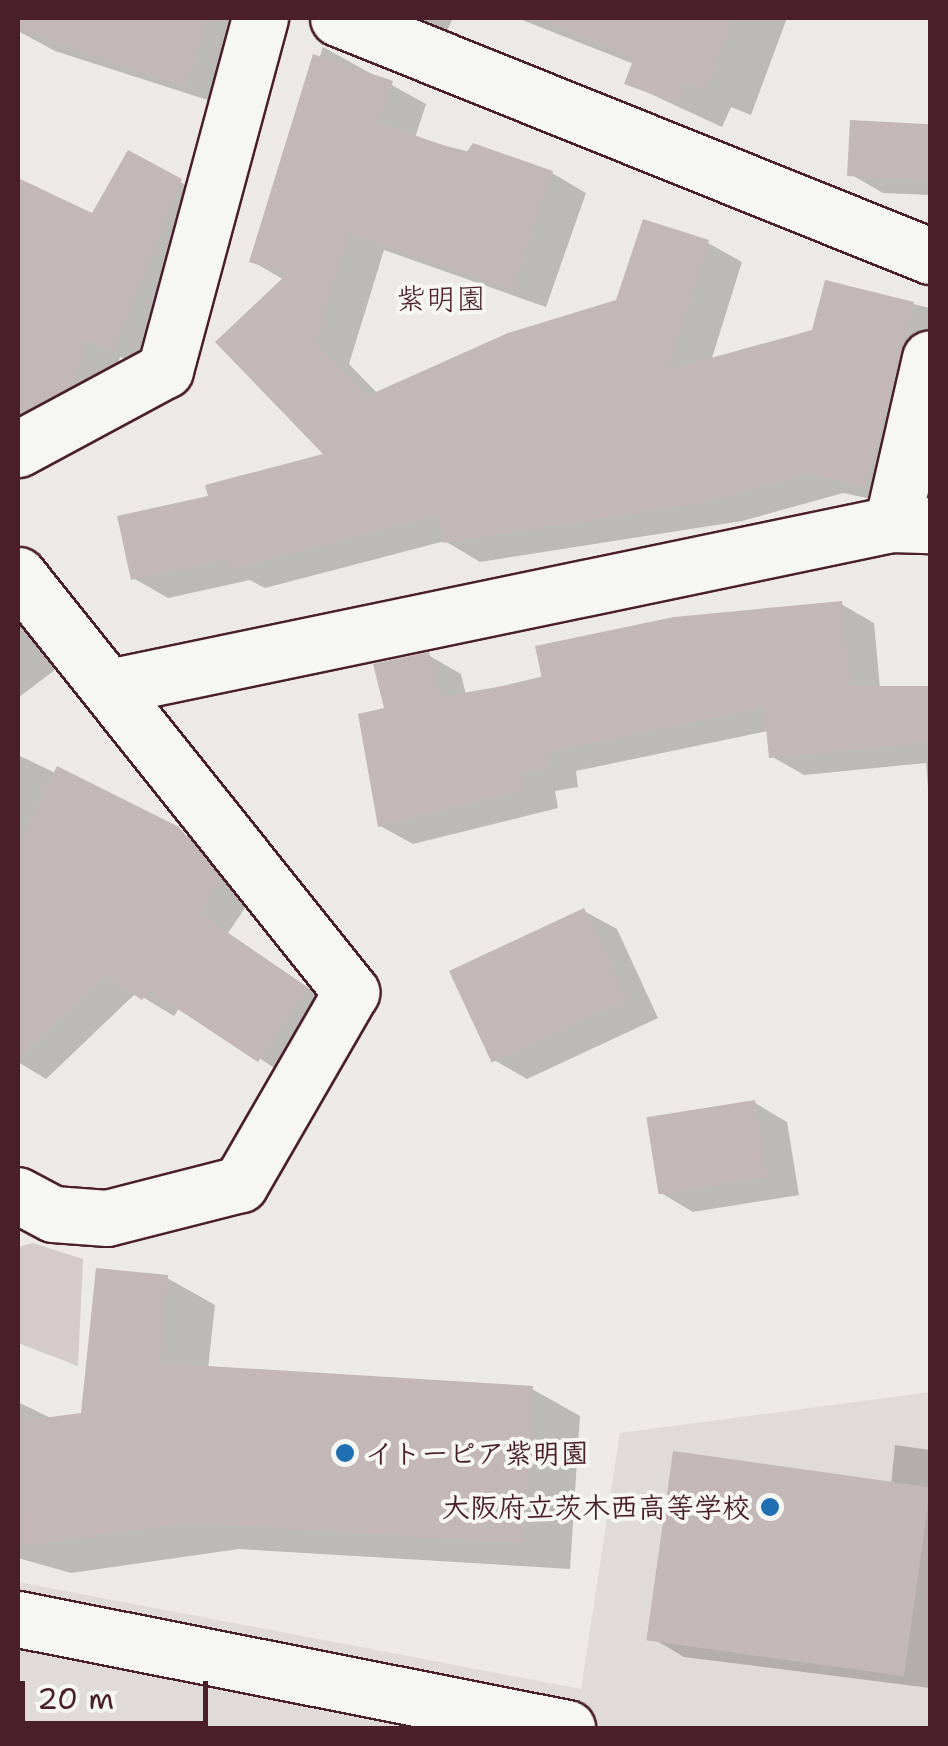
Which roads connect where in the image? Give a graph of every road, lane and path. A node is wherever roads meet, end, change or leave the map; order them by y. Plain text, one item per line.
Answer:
1 (260, 18) edge
2 (338, 18) edge
3 (930, 256) edge
4 (930, 358) edge
5 (18, 449) edge
6 (911, 525) edge
7 (18, 575) edge
8 (110, 687) junction
9 (18, 1195) edge
10 (18, 1619) edge
11 (567, 1728) edge

1 - 5 street
2 - 3 street
4 - 6 street
6 - 8 street
7 - 8 street
8 - 9 street
10 - 11 street

